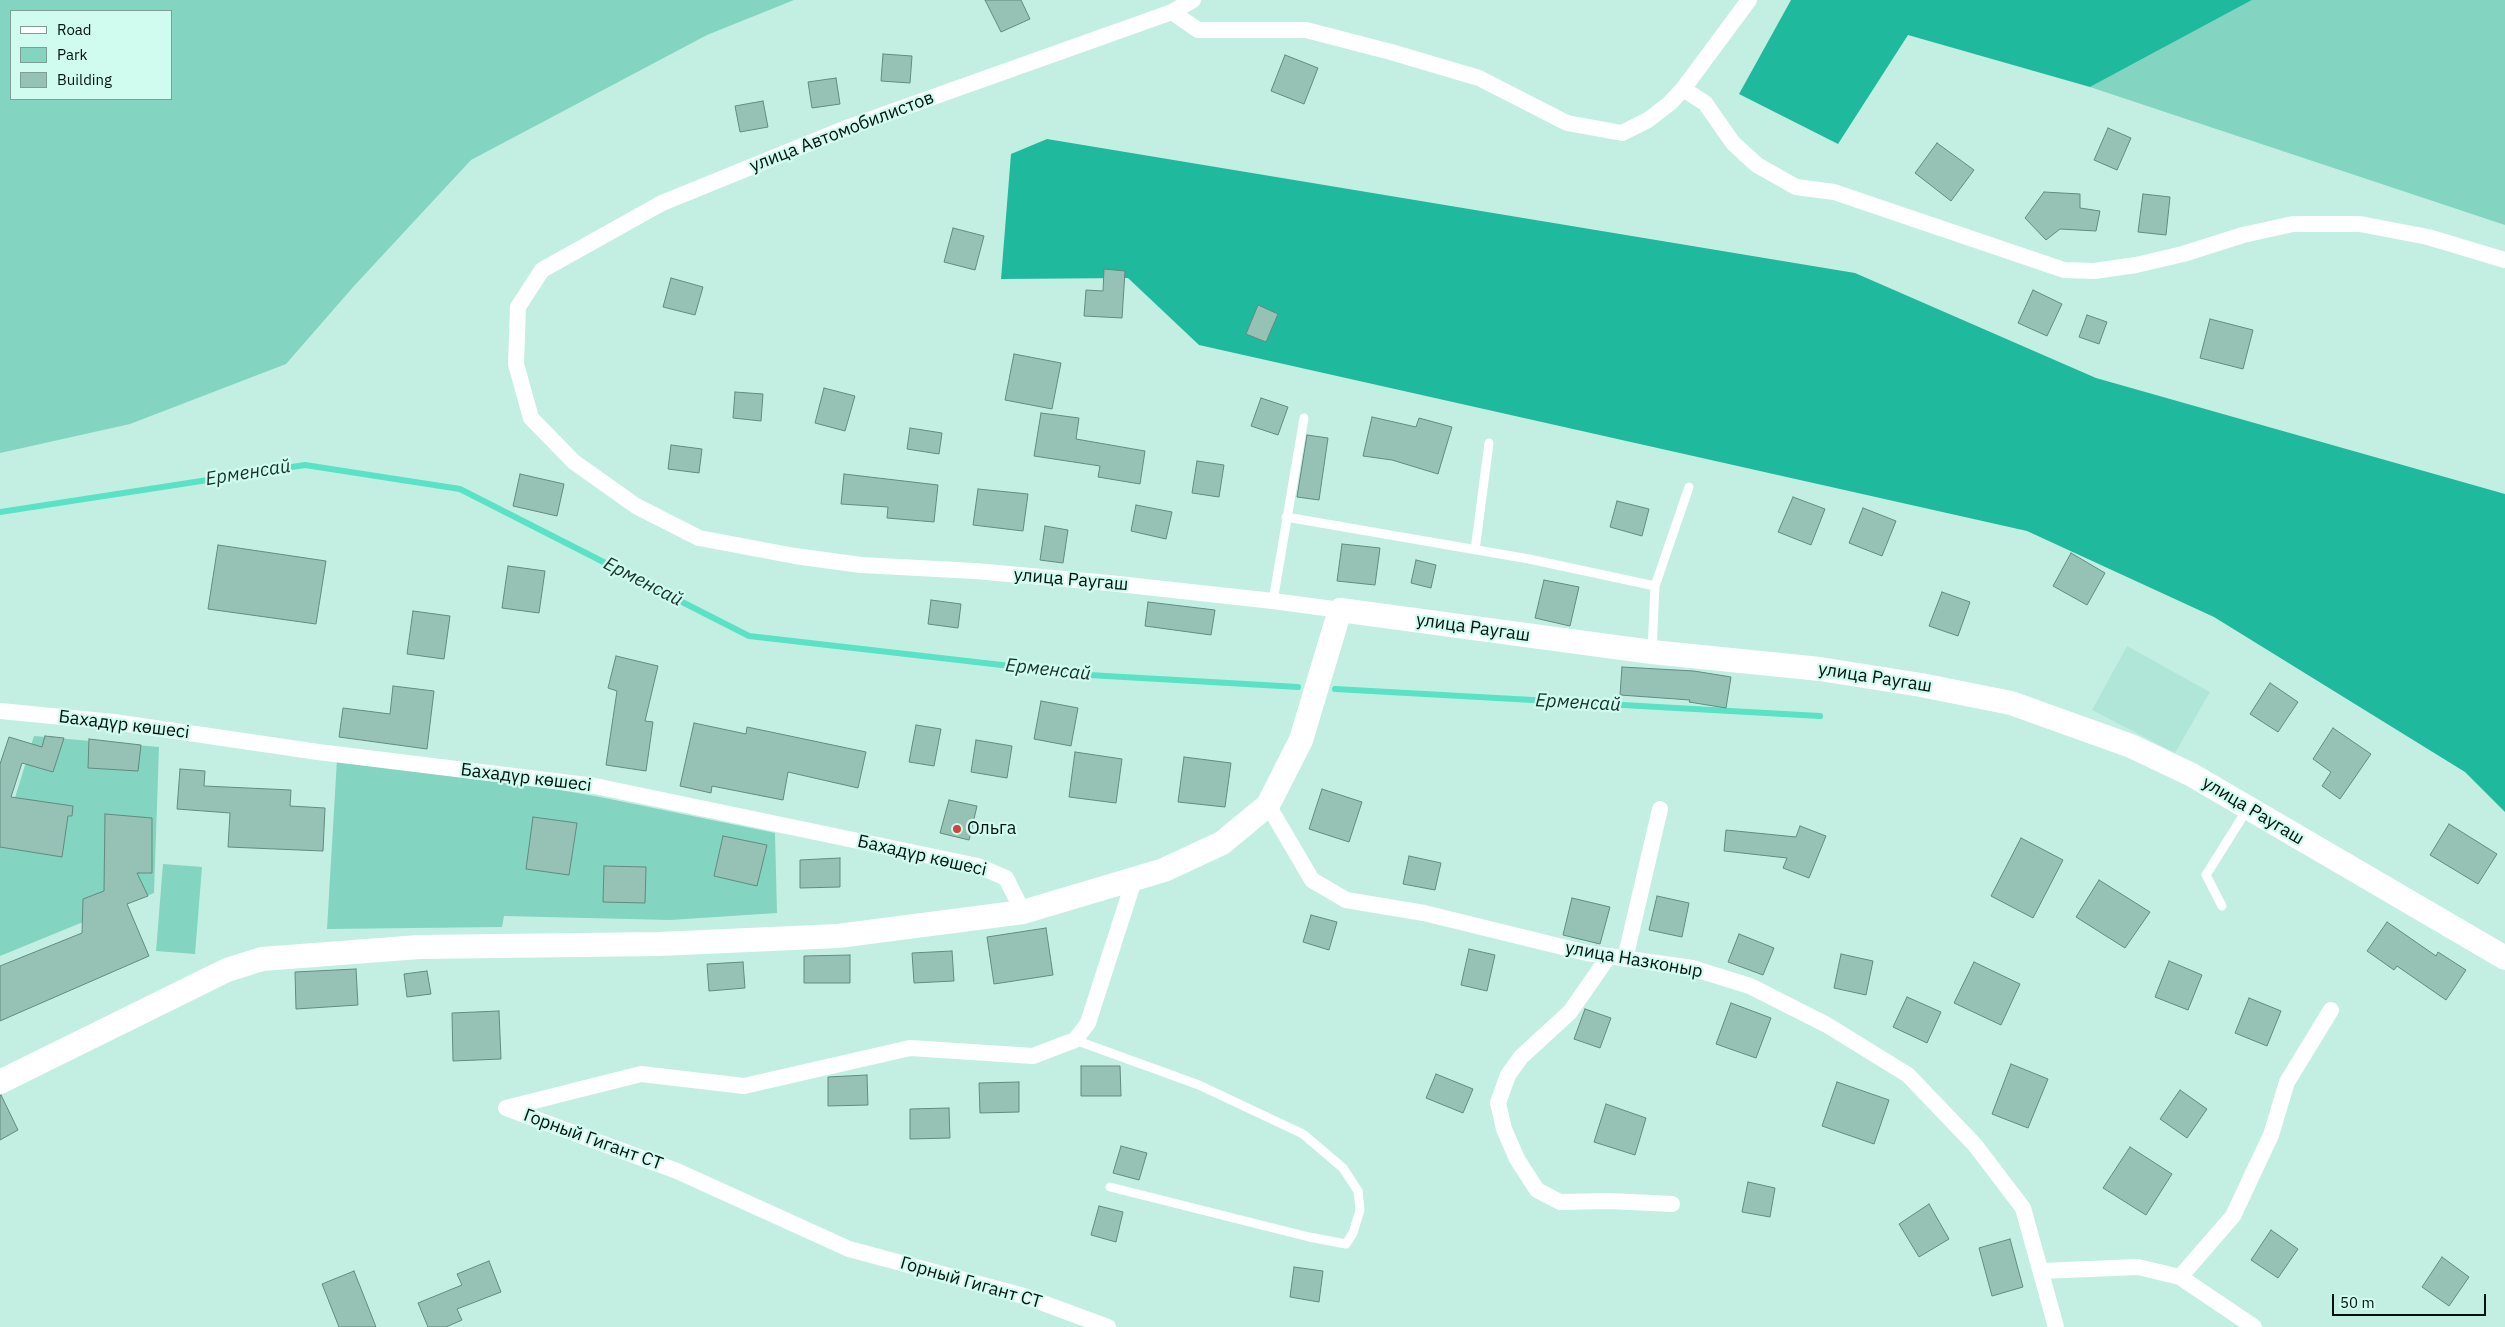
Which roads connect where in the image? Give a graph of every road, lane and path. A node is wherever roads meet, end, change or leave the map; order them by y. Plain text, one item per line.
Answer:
1 (1193, 0) edge
2 (1749, 0) edge
3 (1172, 12) junction
4 (1684, 89) junction
5 (2505, 260) edge
6 (518, 307) joint
7 (1304, 418) dead end
8 (1489, 443) dead end
9 (1689, 487) dead end
10 (1286, 517) junction
11 (1475, 550) junction
12 (1655, 586) junction
13 (1273, 601) junction
14 (1340, 610) junction
15 (1652, 652) junction
16 (0, 711) edge
17 (1268, 805) junction
18 (2248, 807) junction
19 (1660, 809) dead end
20 (1135, 877) junction
21 (2222, 906) dead end
22 (1023, 912) junction
23 (1617, 957) junction
24 (2505, 958) edge
25 (2330, 1010) dead end
26 (1075, 1040) junction
27 (0, 1082) edge
28 (1110, 1187) dead end
29 (1672, 1204) dead end
30 (2041, 1271) junction
31 (2180, 1277) junction
32 (1108, 1327) edge
33 (2056, 1327) edge
34 (2254, 1327) edge

1 - 3 street, улица Автомобилистов
2 - 4 street
3 - 4 street
3 - 6 street, улица Автомобилистов
4 - 5 street
6 - 13 street, улица Раугаш
7 - 10 lane
8 - 11 lane
9 - 12 lane
10 - 11 lane
10 - 13 lane
11 - 12 lane
12 - 15 lane
13 - 14 street, улица Раугаш
14 - 15 street, улица Раугаш
14 - 17 street
15 - 18 street, улица Раугаш
16 - 22 street, Бахадүр көшесі
17 - 20 street
17 - 23 street, улица Назконыр
18 - 21 lane
18 - 24 street, улица Раугаш
19 - 23 street
20 - 22 street
20 - 26 street
22 - 27 street
23 - 29 street
23 - 30 street, улица Назконыр
25 - 31 street
26 - 28 lane
26 - 32 street, Горный Гигант СТ
30 - 31 street
30 - 33 street, улица Назконыр
31 - 34 street

